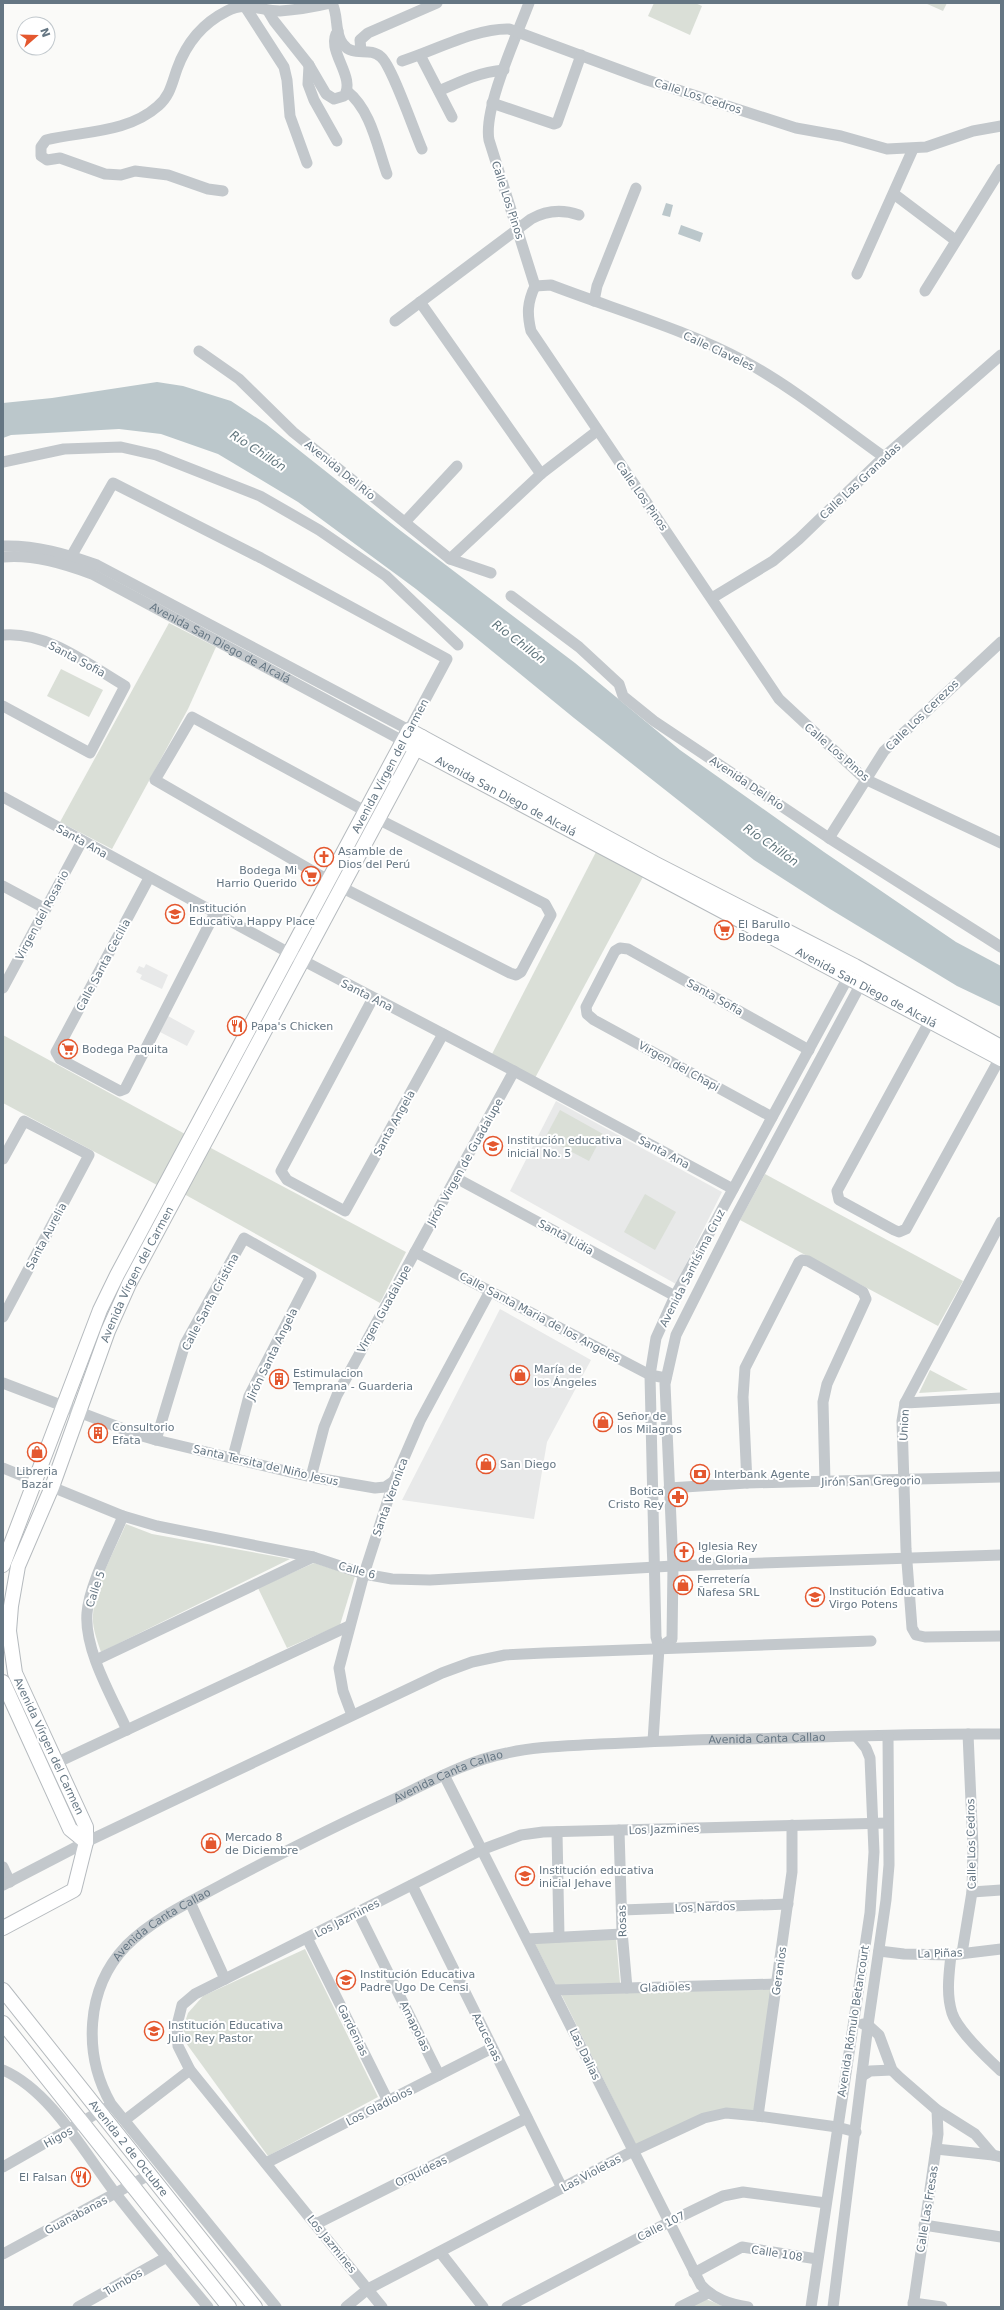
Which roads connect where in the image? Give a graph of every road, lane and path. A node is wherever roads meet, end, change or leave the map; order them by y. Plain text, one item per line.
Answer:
1 (332, 3) edge
2 (437, 3) edge
3 (529, 3) edge
4 (244, 5) junction
5 (268, 10) junction
6 (338, 31) junction
7 (518, 31) junction
8 (361, 51) junction
9 (420, 55) junction
10 (581, 55) junction
11 (402, 61) dead end
12 (309, 66) junction
13 (504, 70) junction
14 (347, 91) junction
15 (439, 91) junction
16 (492, 103) junction
17 (452, 117) dead end
18 (1001, 126) edge
19 (337, 141) dead end
20 (422, 149) dead end
21 (913, 149) junction
22 (308, 163) dead end
23 (1001, 169) edge
24 (387, 174) dead end
25 (636, 188) dead end
26 (223, 191) dead end
27 (894, 194) junction
28 (579, 215) dead end
29 (518, 228) junction
30 (956, 240) junction
31 (857, 274) dead end
32 (535, 286) junction
33 (925, 292) dead end
34 (594, 301) junction
35 (420, 302) junction
36 (396, 321) dead end
37 (199, 350) dead end
38 (1001, 355) edge
39 (597, 431) junction
40 (884, 457) junction
41 (3, 462) edge
42 (457, 466) dead end
43 (541, 474) junction
44 (405, 522) junction
45 (3, 546) edge
46 (72, 556) junction
47 (3, 557) edge
48 (450, 559) junction
49 (491, 573) dead end
50 (139, 593) junction
51 (511, 596) dead end
52 (712, 598) junction
53 (3, 636) edge
54 (1001, 642) edge
55 (458, 645) dead end
56 (3, 706) edge
57 (406, 736) junction
58 (419, 743) junction
59 (865, 779) junction
60 (3, 797) edge
61 (365, 811) junction
62 (378, 819) junction
63 (829, 838) junction
64 (82, 841) junction
65 (1001, 843) edge
66 (628, 856) junction
67 (149, 878) junction
68 (328, 880) junction
69 (3, 886) edge
70 (342, 887) junction
71 (46, 909) junction
72 (215, 913) junction
73 (1001, 947) edge
74 (288, 952) junction
75 (302, 960) junction
76 (861, 970) junction
77 (6, 975) edge
78 (847, 978) junction
79 (860, 986) junction
80 (3, 988) edge
81 (373, 998) junction
82 (588, 1014) joint
83 (933, 1016) junction
84 (443, 1034) junction
85 (809, 1050) junction
86 (1001, 1055) edge
87 (514, 1071) junction
88 (772, 1117) junction
89 (3, 1159) edge
90 (456, 1178) junction
91 (733, 1189) junction
92 (1001, 1222) edge
93 (415, 1252) junction
94 (311, 1276) joint
95 (490, 1291) junction
96 (675, 1296) junction
97 (3, 1317) edge
98 (650, 1375) junction
99 (666, 1378) junction
100 (3, 1383) edge
101 (1001, 1398) edge
102 (905, 1403) junction
103 (63, 1406) junction
104 (80, 1412) junction
105 (156, 1440) junction
106 (233, 1457) junction
107 (3, 1468) edge
108 (311, 1477) junction
109 (1001, 1477) edge
110 (35, 1480) junction
111 (903, 1480) junction
112 (394, 1481) junction
113 (825, 1482) junction
114 (747, 1483) junction
115 (52, 1487) junction
116 (669, 1488) junction
117 (123, 1516) junction
118 (1001, 1555) edge
119 (313, 1557) junction
120 (906, 1558) junction
121 (3, 1565) edge
122 (673, 1566) junction
123 (655, 1567) junction
124 (364, 1574) junction
125 (349, 1626) junction
126 (1001, 1636) edge
127 (871, 1641) dead end
128 (659, 1648) junction
129 (96, 1660) junction
130 (3, 1682) edge
131 (352, 1715) junction
132 (127, 1730) junction
133 (968, 1734) junction
134 (1001, 1734) edge
135 (888, 1736) junction
136 (857, 1737) junction
137 (653, 1741) junction
138 (56, 1763) junction
139 (444, 1775) junction
140 (873, 1822) junction
141 (888, 1823) junction
142 (792, 1825) junction
143 (619, 1830) junction
144 (557, 1832) junction
145 (86, 1842) junction
146 (481, 1850) junction
147 (3, 1867) edge
148 (6, 1884) edge
149 (412, 1885) junction
150 (1001, 1890) edge
151 (972, 1892) junction
152 (190, 1902) junction
153 (788, 1904) junction
154 (622, 1910) junction
155 (358, 1912) junction
156 (3, 1928) edge
157 (622, 1934) junction
158 (307, 1938) junction
159 (559, 1938) junction
160 (527, 1939) junction
161 (1001, 1950) edge
162 (880, 1951) junction
163 (962, 1953) junction
164 (951, 1955) junction
165 (225, 1979) junction
166 (777, 1984) junction
167 (627, 1988) junction
168 (3, 1990) edge
169 (553, 1990) junction
170 (853, 2022) junction
171 (3, 2023) edge
172 (868, 2025) junction
173 (492, 2048) junction
174 (3, 2070) edge
175 (190, 2070) junction
176 (892, 2070) junction
177 (1001, 2071) edge
178 (439, 2075) junction
179 (862, 2076) junction
180 (388, 2101) junction
181 (106, 2108) junction
182 (937, 2110) junction
183 (758, 2116) junction
184 (527, 2118) junction
185 (125, 2120) junction
186 (83, 2123) junction
187 (837, 2127) junction
188 (69, 2131) junction
189 (856, 2132) junction
190 (936, 2149) junction
191 (633, 2151) junction
192 (997, 2156) edge
193 (266, 2163) junction
194 (3, 2167) edge
195 (149, 2175) junction
196 (131, 2185) junction
197 (562, 2188) junction
198 (116, 2193) junction
199 (826, 2203) junction
200 (668, 2222) junction
201 (316, 2224) junction
202 (924, 2225) junction
203 (1001, 2237) edge
204 (440, 2252) junction
205 (3, 2254) edge
206 (167, 2257) junction
207 (818, 2259) junction
208 (694, 2274) junction
209 (368, 2289) junction
210 (708, 2293) junction
211 (94, 2304) edge
212 (913, 2305) edge
213 (731, 2306) edge
214 (78, 2307) edge
215 (208, 2307) edge
216 (229, 2307) edge
217 (255, 2307) edge
218 (276, 2307) edge
219 (346, 2307) edge
220 (382, 2307) edge
221 (483, 2307) edge
222 (507, 2307) edge
223 (680, 2307) edge
224 (748, 2307) edge
225 (811, 2307) edge
226 (834, 2307) edge
227 (942, 2307) edge

1 - 5 street
1 - 6 street
2 - 8 street
3 - 7 street, Calle Los Pinos
4 - 5 street
4 - 22 street
4 - 26 street
5 - 12 street
6 - 8 street
6 - 14 street
7 - 9 street, Calle Los Cedros
7 - 10 street, Calle Los Cedros
7 - 13 street, Calle Los Pinos
8 - 20 street
9 - 11 street, Calle Los Cedros
9 - 15 street
10 - 16 street
10 - 21 street, Calle Los Cedros
12 - 14 street
12 - 19 street
13 - 15 street
13 - 16 street, Calle Los Pinos
14 - 24 street
15 - 17 street
16 - 29 street, Calle Los Pinos
18 - 21 street, Calle Los Cedros
21 - 27 street
23 - 30 street
25 - 34 street
27 - 30 street
27 - 31 street
28 - 29 street
29 - 32 street, Calle Los Pinos
29 - 35 street
30 - 33 street
32 - 34 street, Calle Claveles
32 - 39 street, Calle Los Pinos
34 - 40 street, Calle Claveles
35 - 36 street
35 - 43 street
37 - 44 street, Avenida Del Río
38 - 40 street, Calle Las Granadas
39 - 43 street
39 - 52 street, Calle Los Pinos
40 - 52 street, Calle Las Granadas
41 - 55 street
42 - 44 street
43 - 48 street
44 - 48 street, Avenida Del Río
45 - 46 street, Avenida San Diego de Alcalá
46 - 50 street, Avenida San Diego de Alcalá
46 - 57 street, Avenida Vírgen del Carmen
47 - 50 street, Avenida San Diego de Alcalá
48 - 49 street, Avenida Del Río
50 - 57 street, Avenida San Diego de Alcalá
51 - 63 street, Avenida Del Río
52 - 59 street, Calle Los Pinos
53 - 56 street, Santa Sofia
54 - 59 street, Calle Los Cerezos
57 - 58 main road, Avenida San Diego de Alcalá
57 - 61 main road, Avenida Vírgen del Carmen
58 - 62 main road, Avenida Vírgen del Carmen
58 - 66 main road, Avenida San Diego de Alcalá
59 - 63 street, Calle Los Cerezos
59 - 65 street, Calle Los Pinos
60 - 64 street, Santa Ana
61 - 68 main road, Avenida Vírgen del Carmen
61 - 68 street
62 - 70 main road, Avenida Vírgen del Carmen
62 - 70 street
63 - 73 street, Avenida Del Río
64 - 67 street, Santa Ana
64 - 71 street, Virgen del Rosario
66 - 76 main road, Avenida San Diego de Alcalá
66 - 78 main road, Avenida San Diego de Alcalá
67 - 72 street, Santa Ana
67 - 72 street, Calle Santa Cecilia
68 - 74 main road, Avenida Vírgen del Carmen
69 - 71 street
70 - 75 main road, Avenida Vírgen del Carmen
71 - 77 street, Virgen del Rosario
72 - 74 street, Santa Ana
74 - 75 street, Santa Ana
74 - 103 main road, Avenida Vírgen del Carmen
75 - 81 street, Santa Ana
75 - 104 main road, Avenida Vírgen del Carmen
76 - 78 street, Avenida Santísima Cruz
76 - 79 street, Avenida Santísima Cruz
76 - 83 main road, Avenida San Diego de Alcalá
77 - 80 street, Virgen del Rosario
78 - 79 main road, Avenida San Diego de Alcalá
78 - 85 street, Avenida Santísima Cruz
79 - 83 main road, Avenida San Diego de Alcalá
79 - 99 street, Avenida Santísima Cruz
81 - 84 street, Santa Ana
81 - 84 street, Santa Angela
82 - 85 street, Santa Sofia
82 - 88 street, Virgen del Chapi
83 - 86 main road, Avenida San Diego de Alcalá
83 - 86 street
84 - 87 street, Santa Ana
85 - 88 street, Avenida Santísima Cruz
87 - 90 street, Jirón Virgen de Guadalupe
87 - 91 street, Santa Ana
88 - 91 street, Avenida Santísima Cruz
89 - 97 street, Santa Aurelia
90 - 93 street, Jirón Virgen de Guadalupe
90 - 96 street, Santa Lidia
91 - 96 street, Avenida Santísima Cruz
92 - 102 street, Union
93 - 95 street, Calle Santa Maria de los Angeles
93 - 108 street, Virgen Guadalupe
94 - 105 street, Calle Santa Cristina
94 - 106 street, Jirón Santa Angela
95 - 98 street, Calle Santa Maria de los Angeles
95 - 112 street, Santa Veronica
96 - 98 street, Avenida Santísima Cruz
98 - 99 street, Calle Santa Maria de los Angeles
98 - 123 street, Avenida Santísima Cruz
99 - 116 street, Avenida Santísima Cruz
100 - 103 street, Santa Tersita de Niño Jesus
101 - 102 street
102 - 111 street, Union
103 - 104 street, Santa Tersita de Niño Jesus
103 - 110 main road, Avenida Vírgen del Carmen
104 - 105 street, Santa Tersita de Niño Jesus
104 - 115 main road, Avenida Vírgen del Carmen
105 - 106 street, Santa Tersita de Niño Jesus
106 - 108 street, Santa Tersita de Niño Jesus
107 - 110 street
108 - 112 street, Santa Tersita de Niño Jesus
109 - 111 street, Jirón San Gregorio
110 - 121 main road, Avenida Vírgen del Carmen
111 - 113 street, Jirón San Gregorio
111 - 120 street, Union
112 - 124 street, Santa Veronica
113 - 114 street, Jirón San Gregorio
113 - 114 street
114 - 116 street, Jirón San Gregorio
115 - 117 street, Calle 6
115 - 138 main road, Avenida Vírgen del Carmen
116 - 122 street, Avenida Santísima Cruz
117 - 119 street, Calle 6
117 - 129 street, Calle 5
118 - 120 street, Calle 6
119 - 124 street, Calle 6
119 - 129 street
120 - 122 street, Calle 6
120 - 126 street, Union
122 - 123 street, Calle 6
122 - 128 street, Avenida Santísima Cruz
123 - 124 street, Calle 6
123 - 128 street, Avenida Santísima Cruz
124 - 125 street, Santa Veronica
125 - 131 street, Santa Veronica
125 - 132 street
127 - 128 street
128 - 131 street
128 - 137 street, Avenida Santísima Cruz
129 - 132 street, Calle 5
130 - 145 main road, Avenida Vírgen del Carmen
131 - 145 street
132 - 138 street
133 - 134 street, Avenida Canta Callao
133 - 135 street, Avenida Canta Callao
133 - 151 street, Calle Los Cedros
135 - 136 street, Avenida Canta Callao
135 - 141 street, Avenida Rómulo Betancourt
136 - 137 street, Avenida Canta Callao
136 - 140 street, Avenida Rómulo Betancourt
137 - 139 street, Avenida Canta Callao
138 - 145 main road, Avenida Vírgen del Carmen
139 - 146 street, Las Dalias
139 - 152 street, Avenida Canta Callao
140 - 141 street, Los Jazmines
140 - 142 street, Los Jazmines
140 - 170 street, Avenida Rómulo Betancourt
141 - 162 street, Avenida Rómulo Betancourt
142 - 143 street, Los Jazmines
142 - 153 street, Geranios
143 - 144 street, Los Jazmines
143 - 154 street, Rosas
144 - 146 street, Los Jazmines
144 - 159 street
145 - 148 street
145 - 156 main road, Avenida Vírgen del Carmen
146 - 149 street, Los Jazmines
146 - 160 street, Las Dalias
147 - 148 street
149 - 155 street, Los Jazmines
149 - 173 street, Azucenas
150 - 151 street
151 - 163 street, Calle Los Cedros
152 - 165 street
152 - 181 street, Avenida Canta Callao
153 - 154 street, Los Nardos
153 - 166 street, Geranios
154 - 157 street, Rosas
155 - 158 street, Los Jazmines
155 - 178 street, Amapolas
157 - 159 street
157 - 167 street, Rosas
158 - 165 street, Los Jazmines
158 - 180 street, Gardenias
159 - 160 street
160 - 169 street, Las Dalias
161 - 163 street, La Piñas
162 - 164 street, La Piñas
162 - 172 street, Avenida Rómulo Betancourt
163 - 164 street, La Piñas
164 - 177 street
165 - 175 street, Los Jazmines
166 - 167 street, Gladioles
166 - 183 street, Geranios
167 - 169 street, Gladioles
168 - 181 main road, Avenida 2 de Octubre
169 - 191 street, Las Dalias
170 - 172 street
170 - 187 street, Avenida Rómulo Betancourt
171 - 186 main road, Avenida 2 de Octubre
172 - 176 street
172 - 179 street, Avenida Rómulo Betancourt
173 - 178 street, Los Gladiolos
173 - 184 street, Azucenas
174 - 188 street
175 - 185 street
175 - 193 street, Los Jazmines
176 - 179 street
176 - 182 street
178 - 180 street, Los Gladiolos
179 - 189 street, Avenida Rómulo Betancourt
180 - 193 street, Los Gladiolos
181 - 185 street, Avenida Canta Callao
181 - 186 street, Higos
181 - 195 main road, Avenida 2 de Octubre
182 - 190 street, Calle Las Fresas
182 - 192 street
183 - 187 street, Las Violetas
183 - 191 street, Las Violetas
184 - 197 street, Azucenas
184 - 201 street, Orquídeas
185 - 218 street, Avenida 2 de Octubre
186 - 188 street, Higos
186 - 196 main road, Avenida 2 de Octubre
187 - 189 street, Las Violetas
187 - 199 street, Avenida Rómulo Betancourt
188 - 194 street, Higos
188 - 198 street
189 - 226 street, Avenida Rómulo Betancourt
190 - 192 street
190 - 202 street, Calle Las Fresas
191 - 197 street, Las Violetas
191 - 200 street, Las Dalias
193 - 201 street, Los Jazmines
195 - 196 street, Guanabanas
195 - 217 main road, Avenida 2 de Octubre
196 - 198 street, Guanabanas
196 - 216 main road, Avenida 2 de Octubre
197 - 204 street, Las Violetas
198 - 205 street, Guanabanas
198 - 206 street
199 - 200 street, Calle 107
199 - 207 street, Avenida Rómulo Betancourt
200 - 208 street, Las Dalias
200 - 222 street, Calle 107
201 - 209 street, Los Jazmines
202 - 203 street
202 - 212 street, Calle Las Fresas
204 - 209 street, Las Violetas
204 - 221 street
206 - 211 street, Tumbos
206 - 215 street
207 - 208 street, Calle 108
207 - 225 street, Avenida Rómulo Betancourt
208 - 210 street, Las Dalias
209 - 219 street, Las Violetas
209 - 220 street, Los Jazmines
210 - 213 street, Las Dalias
210 - 223 street
211 - 214 street, Tumbos
212 - 227 street
213 - 224 street, Las Dalias

